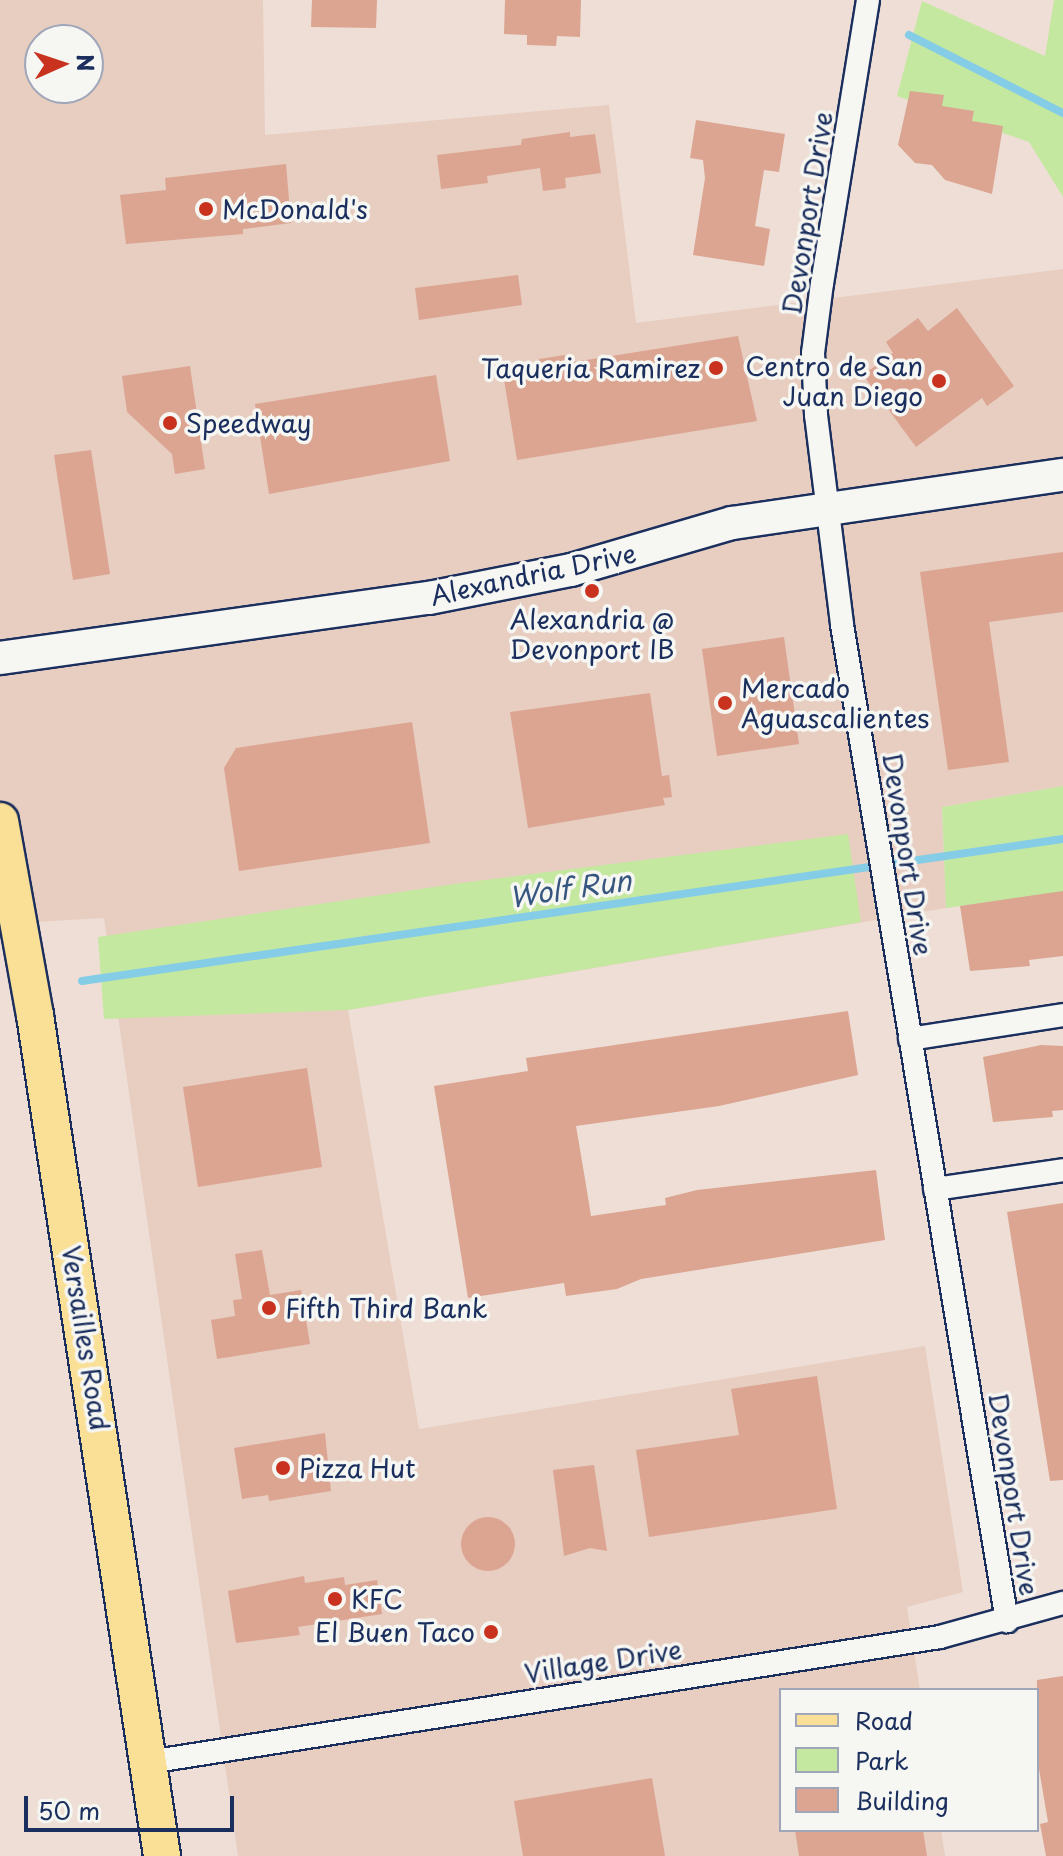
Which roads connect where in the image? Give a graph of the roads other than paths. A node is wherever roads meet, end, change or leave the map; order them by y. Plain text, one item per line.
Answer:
1 (868, 0) edge
2 (1063, 475) edge
3 (827, 508) junction
4 (0, 658) edge
5 (0, 821) edge
6 (1063, 1015) edge
7 (910, 1039) junction
8 (1063, 1170) edge
9 (935, 1189) junction
10 (1063, 1603) edge
11 (1007, 1621) junction
12 (149, 1762) junction
13 (162, 1856) edge

1 - 3 street, Devonport Drive
2 - 3 street, Alexandria Drive
3 - 4 street, Alexandria Drive
3 - 7 street, Devonport Drive
5 - 12 main road, Versailles Road
6 - 7 street
7 - 9 street, Devonport Drive
8 - 9 street
9 - 11 street, Devonport Drive
10 - 11 street, Village Drive
11 - 12 street, Village Drive
12 - 13 main road, Versailles Road

